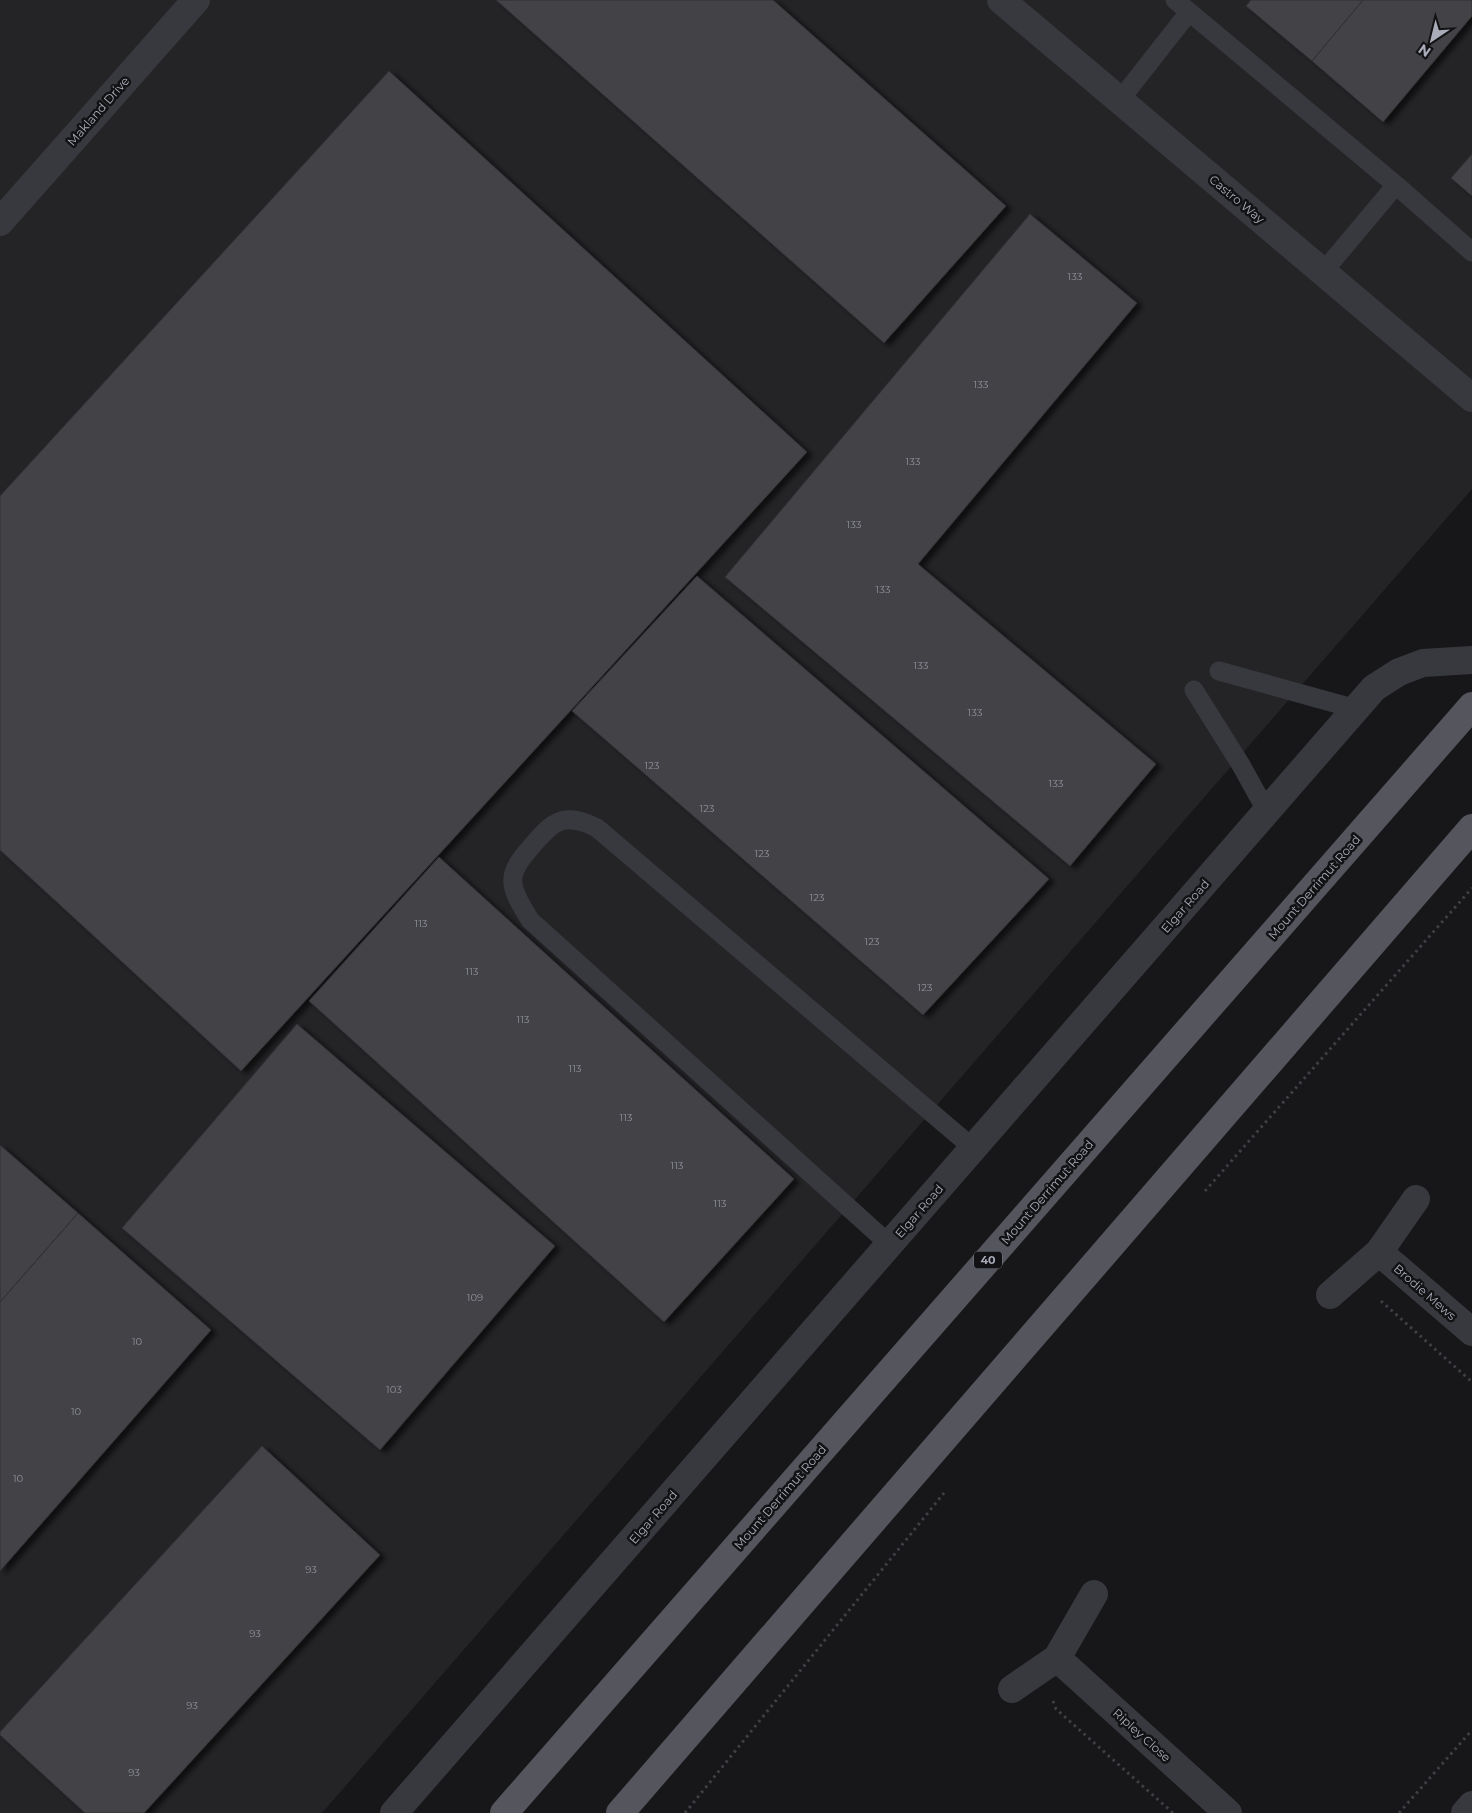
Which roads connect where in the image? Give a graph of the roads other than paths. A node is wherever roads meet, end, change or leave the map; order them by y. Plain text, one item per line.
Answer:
1 (196, 0) edge
2 (1001, 0) edge
3 (1175, 0) edge
4 (1189, 12) junction
5 (1120, 100) junction
6 (1396, 185) junction
7 (0, 222) edge
8 (1472, 252) edge
9 (1323, 272) junction
10 (1472, 398) edge
11 (1472, 660) edge
12 (1219, 670) dead end
13 (1194, 690) dead end
14 (1472, 706) edge
15 (1356, 709) junction
16 (1267, 812) junction
17 (1472, 828) edge
18 (973, 1148) junction
19 (1416, 1199) dead end
20 (889, 1244) junction
21 (1378, 1252) junction
22 (1330, 1295) dead end
23 (1472, 1332) edge
24 (1094, 1594) dead end
25 (1057, 1658) junction
26 (1012, 1689) dead end
27 (1472, 1805) edge
28 (394, 1813) edge
29 (504, 1813) edge
30 (620, 1813) edge
31 (1228, 1813) edge
32 (1465, 1813) edge

1 - 7 street, Makland Drive
2 - 5 street, Castro Way
3 - 4 lane
4 - 5 lane
4 - 6 lane
5 - 9 street, Castro Way
6 - 8 lane
6 - 9 lane
9 - 10 street, Castro Way
11 - 15 street, Elgar Road
12 - 15 lane
13 - 16 lane
14 - 29 main road, Mount Derrimut Road / 40
15 - 16 street, Elgar Road
16 - 18 street, Elgar Road
17 - 30 main road
18 - 20 street, Elgar Road
18 - 20 lane
19 - 21 street
20 - 28 street, Elgar Road
21 - 22 street
21 - 23 street, Brodie Mews
24 - 25 street
25 - 26 street
25 - 31 street, Ripley Close
27 - 32 street

